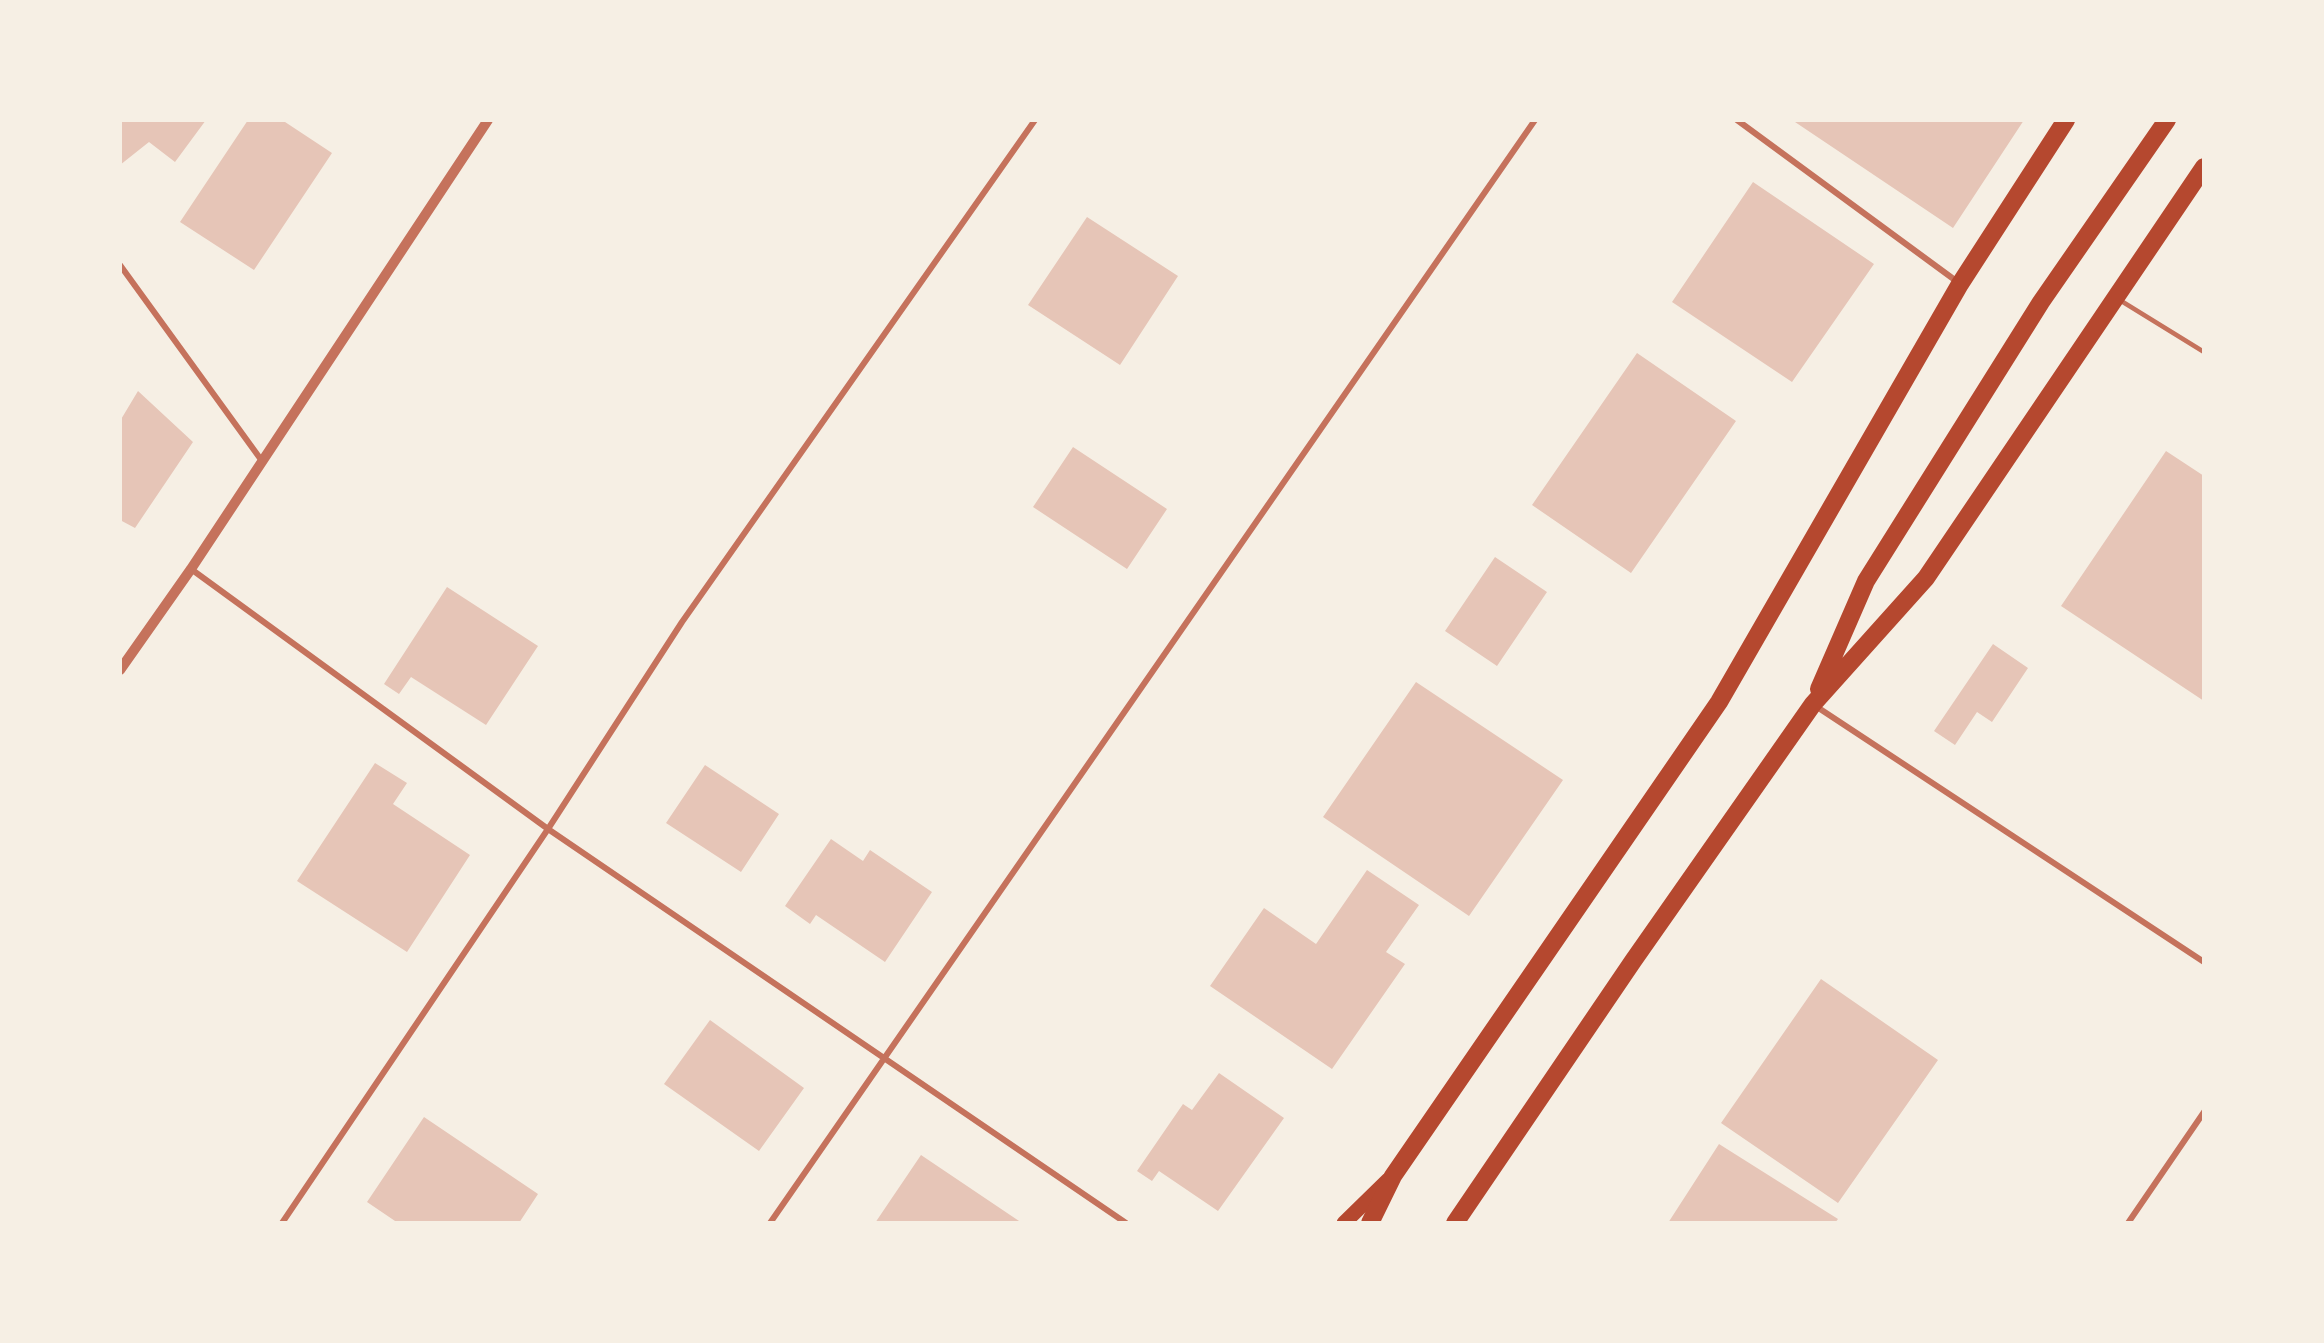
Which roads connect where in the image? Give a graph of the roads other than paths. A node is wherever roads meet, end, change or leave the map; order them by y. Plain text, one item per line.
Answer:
1 (488, 120) edge
2 (1035, 120) edge
3 (1535, 120) edge
4 (1737, 120) edge
5 (2066, 120) edge
6 (2167, 120) edge
7 (2204, 166) edge
8 (120, 265) edge
9 (1960, 284) junction
10 (2116, 298) junction
11 (2204, 352) edge
12 (262, 461) junction
13 (191, 569) junction
14 (120, 670) edge
15 (1813, 704) junction
16 (548, 829) junction
17 (2204, 962) edge
18 (884, 1057) junction
19 (2204, 1112) edge
20 (1393, 1176) junction
21 (282, 1223) edge
22 (770, 1223) edge
23 (1126, 1223) edge
24 (1344, 1223) edge
25 (1371, 1223) edge
26 (1455, 1223) edge
27 (2128, 1223) edge

1 - 12 street
2 - 16 street
3 - 18 street
4 - 9 street
5 - 9 highway
6 - 15 highway
7 - 10 highway
8 - 12 street
9 - 20 highway
10 - 11 lane
10 - 15 highway
12 - 13 street
13 - 14 street
13 - 16 street
15 - 17 street
15 - 26 highway
16 - 18 street
16 - 21 street
18 - 22 street
18 - 23 street
19 - 27 street
20 - 24 main road
20 - 25 highway

